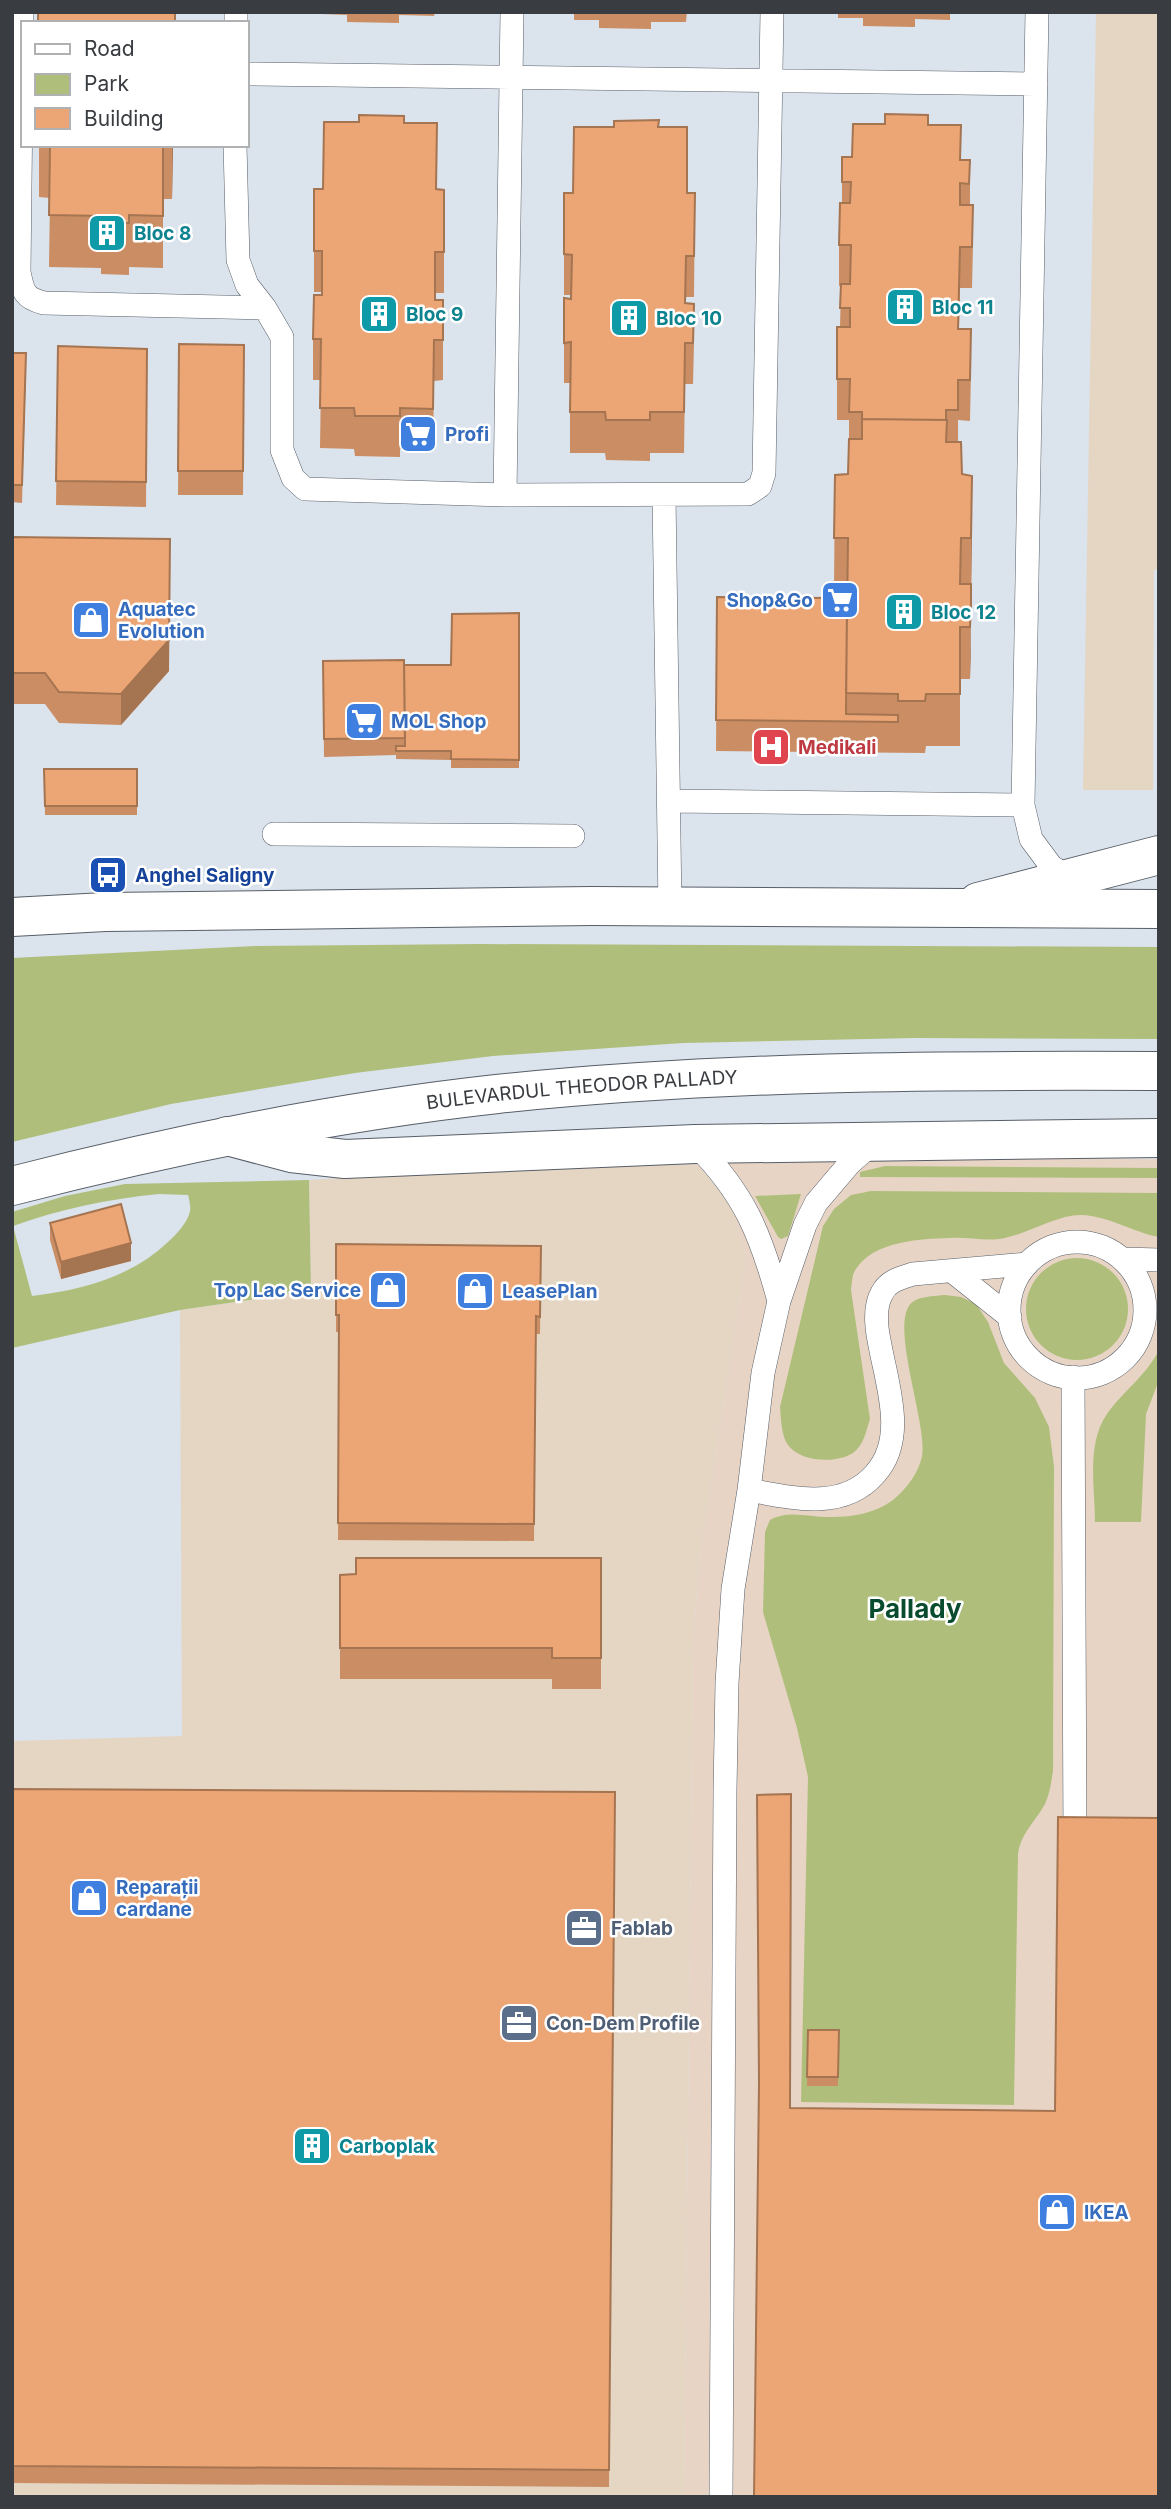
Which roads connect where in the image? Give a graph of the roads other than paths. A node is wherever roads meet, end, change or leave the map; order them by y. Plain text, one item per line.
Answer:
1 (512, 12) edge
2 (772, 12) edge
3 (1037, 12) edge
4 (248, 74) edge
5 (511, 78) junction
6 (771, 80) junction
7 (1036, 83) junction
8 (21, 99) edge
9 (235, 147) edge
10 (265, 307) junction
11 (505, 495) junction
12 (664, 496) junction
13 (670, 802) junction
14 (1023, 805) junction
15 (274, 834) dead end
16 (573, 836) dead end
17 (1159, 855) edge
18 (1069, 878) junction
19 (670, 907) junction
20 (956, 908) junction
21 (1159, 909) edge
22 (12, 917) edge
23 (1159, 1072) edge
24 (227, 1136) junction
25 (1159, 1138) edge
26 (876, 1140) junction
27 (695, 1144) junction
28 (12, 1186) edge
29 (1123, 1259) junction
30 (1159, 1260) edge
31 (1027, 1264) junction
32 (952, 1271) junction
33 (779, 1301) junction
34 (1152, 1309) edge
35 (1010, 1317) junction
36 (1073, 1377) junction
37 (749, 1490) junction
38 (1075, 1843) edge
39 (721, 2497) edge

1 - 5 lane
2 - 6 lane
3 - 7 lane
4 - 5 lane
5 - 6 lane
5 - 11 lane
6 - 7 lane
6 - 12 lane
7 - 14 lane
8 - 10 lane
9 - 10 lane
10 - 11 lane
11 - 12 lane
12 - 13 lane
13 - 14 lane
13 - 19 lane
14 - 18 lane
15 - 16 lane
17 - 18 main road
18 - 20 main road
19 - 20 main road
19 - 22 main road
20 - 21 main road
23 - 24 main road, BULEVARDUL THEODOR PALLADY
24 - 27 main road
24 - 28 main road, BULEVARDUL THEODOR PALLADY
25 - 26 main road
26 - 27 main road
26 - 33 lane
27 - 33 lane
29 - 30 lane
29 - 31 lane
29 - 34 lane
31 - 32 lane
31 - 35 lane
32 - 35 lane
32 - 37 lane
33 - 37 lane
34 - 36 lane
35 - 36 lane
36 - 38 lane
37 - 39 lane

